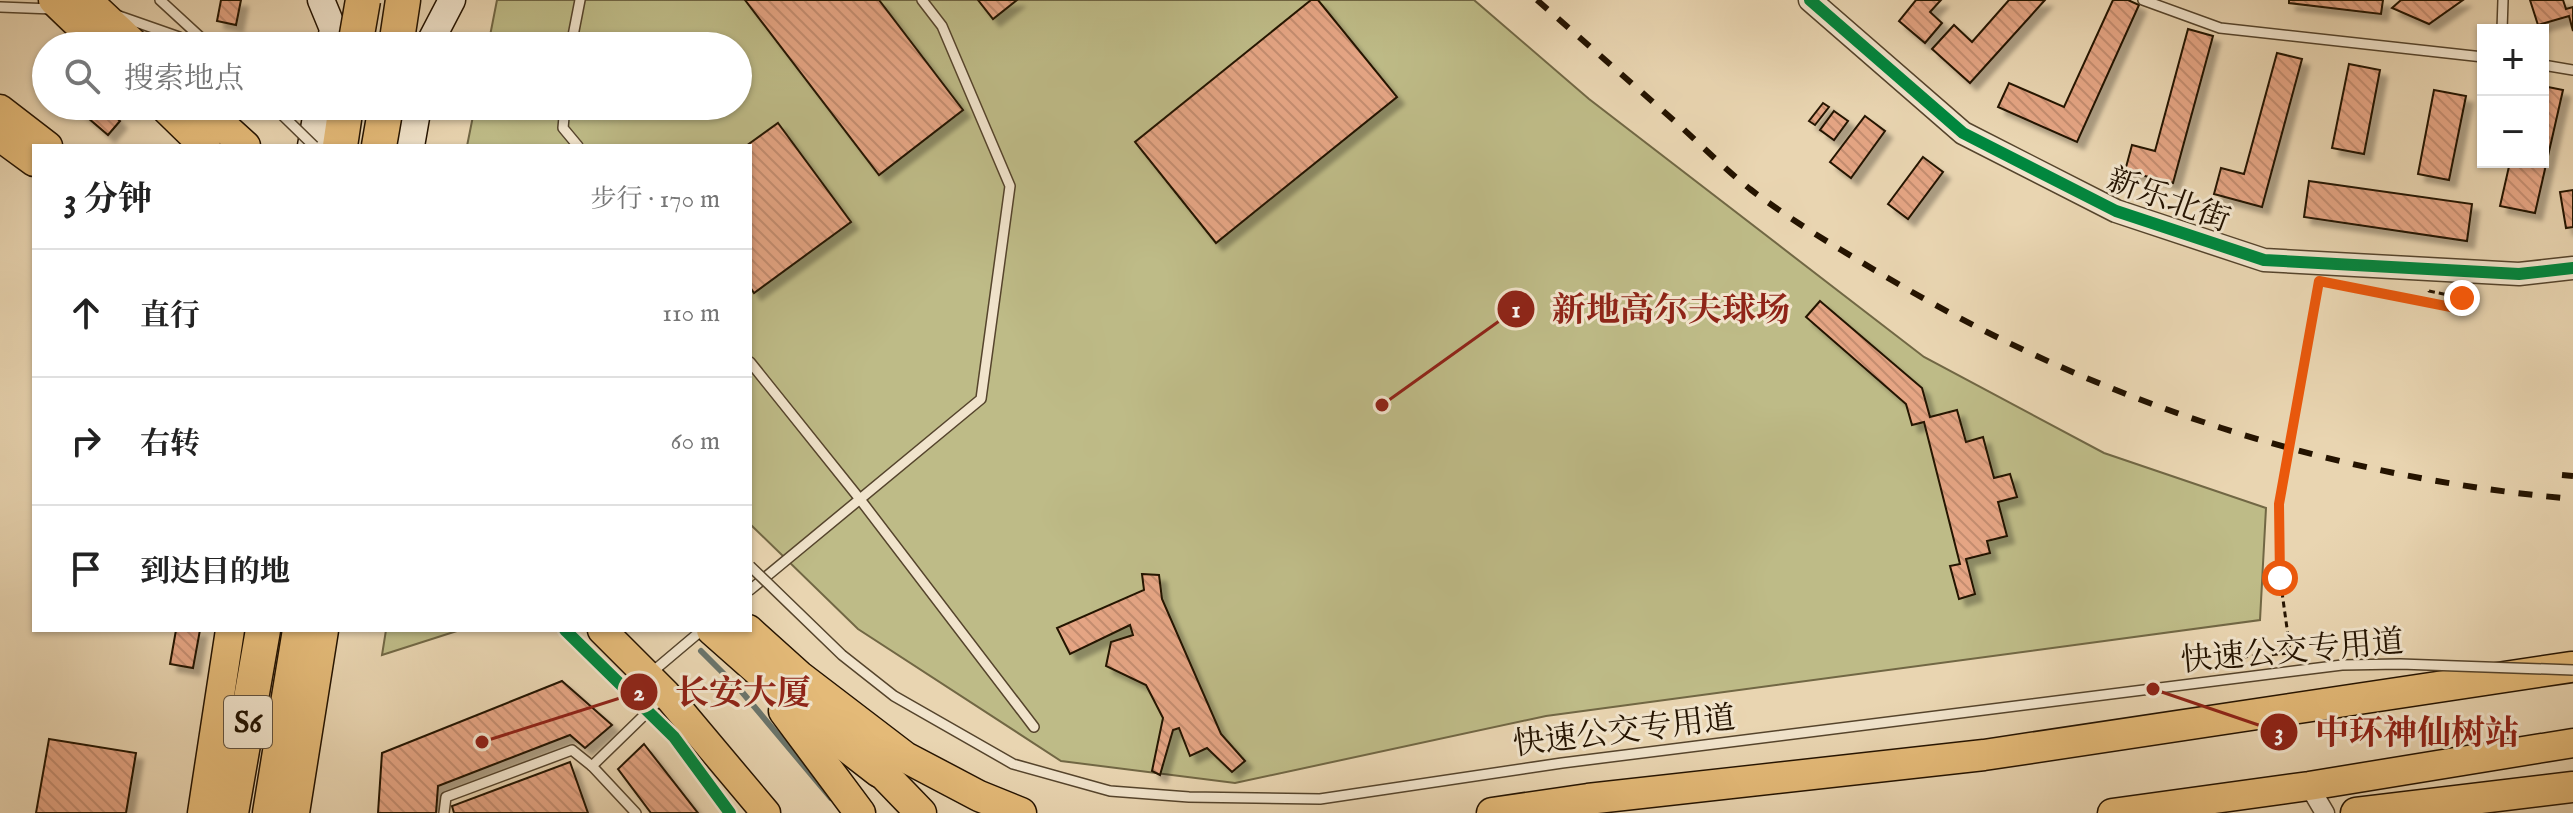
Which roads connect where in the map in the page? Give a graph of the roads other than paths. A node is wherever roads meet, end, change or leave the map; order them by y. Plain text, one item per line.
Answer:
1 (54, 0) edge
2 (86, 0) edge
3 (160, 0) edge
4 (321, 0) edge
5 (363, 0) edge
6 (403, 0) edge
7 (452, 0) edge
8 (580, 0) edge
9 (922, 0) edge
10 (1810, 0) edge
11 (2143, 0) edge
12 (2503, 0) edge
13 (0, 7) edge
14 (2502, 24) edge
15 (87, 32) edge
16 (120, 32) edge
17 (164, 32) edge
18 (195, 32) edge
19 (339, 32) edge
20 (349, 32) edge
21 (398, 32) edge
22 (435, 32) edge
23 (574, 32) edge
24 (2477, 56) edge
25 (2549, 66) edge
26 (2573, 70) edge
27 (0, 109) edge
28 (178, 120) edge
29 (216, 120) edge
30 (287, 120) edge
31 (316, 120) edge
32 (344, 120) edge
33 (384, 120) edge
34 (416, 120) edge
35 (564, 120) edge
36 (0, 137) edge
37 (45, 144) edge
38 (203, 144) edge
39 (243, 144) edge
40 (310, 144) edge
41 (312, 144) edge
42 (340, 144) edge
43 (379, 144) edge
44 (411, 144) edge
45 (576, 144) edge
46 (32, 161) edge
47 (2573, 268) edge
48 (752, 364) edge
49 (859, 498) junction
50 (752, 568) edge
51 (752, 588) edge
52 (230, 632) edge
53 (263, 632) edge
54 (300, 632) edge
55 (324, 632) edge
56 (604, 632) edge
57 (700, 632) edge
58 (717, 632) edge
59 (744, 643) edge
60 (2573, 668) edge
61 (799, 676) junction
62 (658, 684) junction
63 (1034, 727) dead end
64 (2573, 743) edge
65 (592, 766) junction
66 (879, 772) junction
67 (2309, 786) junction
68 (2573, 787) edge
69 (632, 812) edge
70 (202, 813) edge
71 (231, 813) edge
72 (270, 813) edge
73 (295, 813) edge
74 (444, 813) edge
75 (766, 813) edge
76 (860, 813) edge
77 (921, 813) edge
78 (1021, 813) edge
79 (1492, 813) edge
80 (2112, 813) edge
81 (2325, 813) edge
82 (2356, 813) edge
83 (2454, 813) edge

1 - 15 highway
2 - 16 highway
3 - 18 lane
4 - 19 main road
5 - 20 highway, bridge
6 - 21 highway
7 - 22 main road
8 - 23 lane
9 - 49 lane
10 - 47 street, 新乐北街
11 - 24 lane
12 - 14 lane
13 - 17 lane
25 - 26 lane
27 - 37 main road
28 - 38 highway
29 - 39 highway
30 - 40 lane, bridge
31 - 41 main road
32 - 42 highway
33 - 43 highway
34 - 44 main road
35 - 45 lane
36 - 46 main road
48 - 49 lane
49 - 51 lane
49 - 63 lane
50 - 60 lane, 快速公交专用道, bridge
52 - 70 main road
53 - 71 highway, S6
54 - 72 highway, S6
55 - 73 main road
56 - 62 main road
57 - 62 lane
58 - 59 highway
59 - 61 highway
59 - 66 highway
59 - 76 highway
60 - 79 highway, bridge
61 - 66 highway
61 - 78 highway
62 - 65 lane
62 - 75 main road
64 - 67 main road
65 - 69 lane
65 - 74 lane
66 - 77 highway
67 - 80 main road
67 - 81 street
68 - 82 highway
68 - 83 main road

